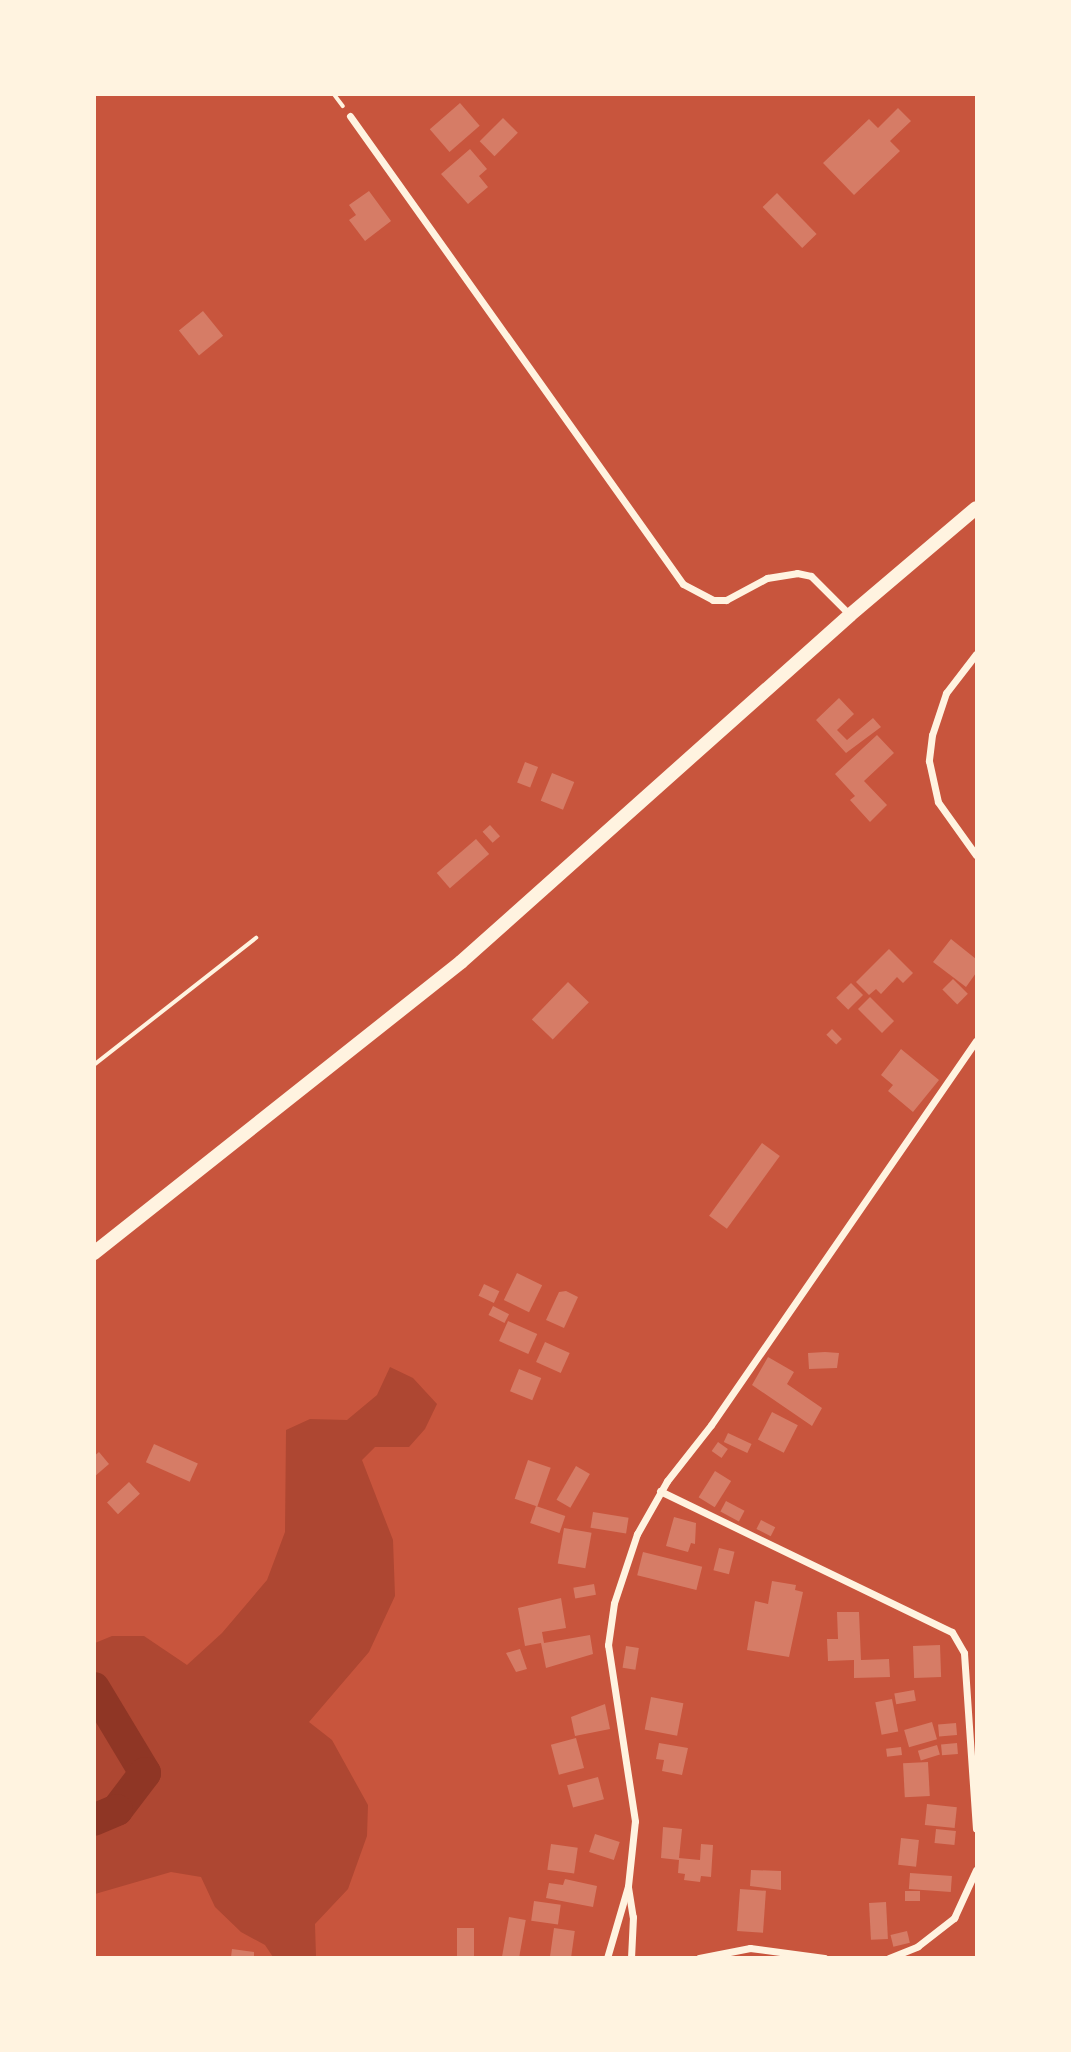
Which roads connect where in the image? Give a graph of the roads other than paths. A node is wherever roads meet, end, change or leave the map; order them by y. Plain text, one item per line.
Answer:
1 (350, 116) dead end
2 (976, 508) edge
3 (850, 615) junction
4 (976, 654) edge
5 (976, 855) edge
6 (976, 1041) edge
7 (94, 1253) edge
8 (660, 1491) junction
9 (976, 1829) edge
10 (976, 1870) edge
11 (628, 1886) junction
12 (607, 1958) edge
13 (631, 1958) edge
14 (699, 1958) edge
15 (824, 1958) edge
16 (889, 1958) edge

1 - 3 street
2 - 3 main road
3 - 7 main road
4 - 5 street
6 - 8 street
8 - 9 street
8 - 11 street
10 - 16 street
11 - 12 street
11 - 13 street
14 - 15 street

